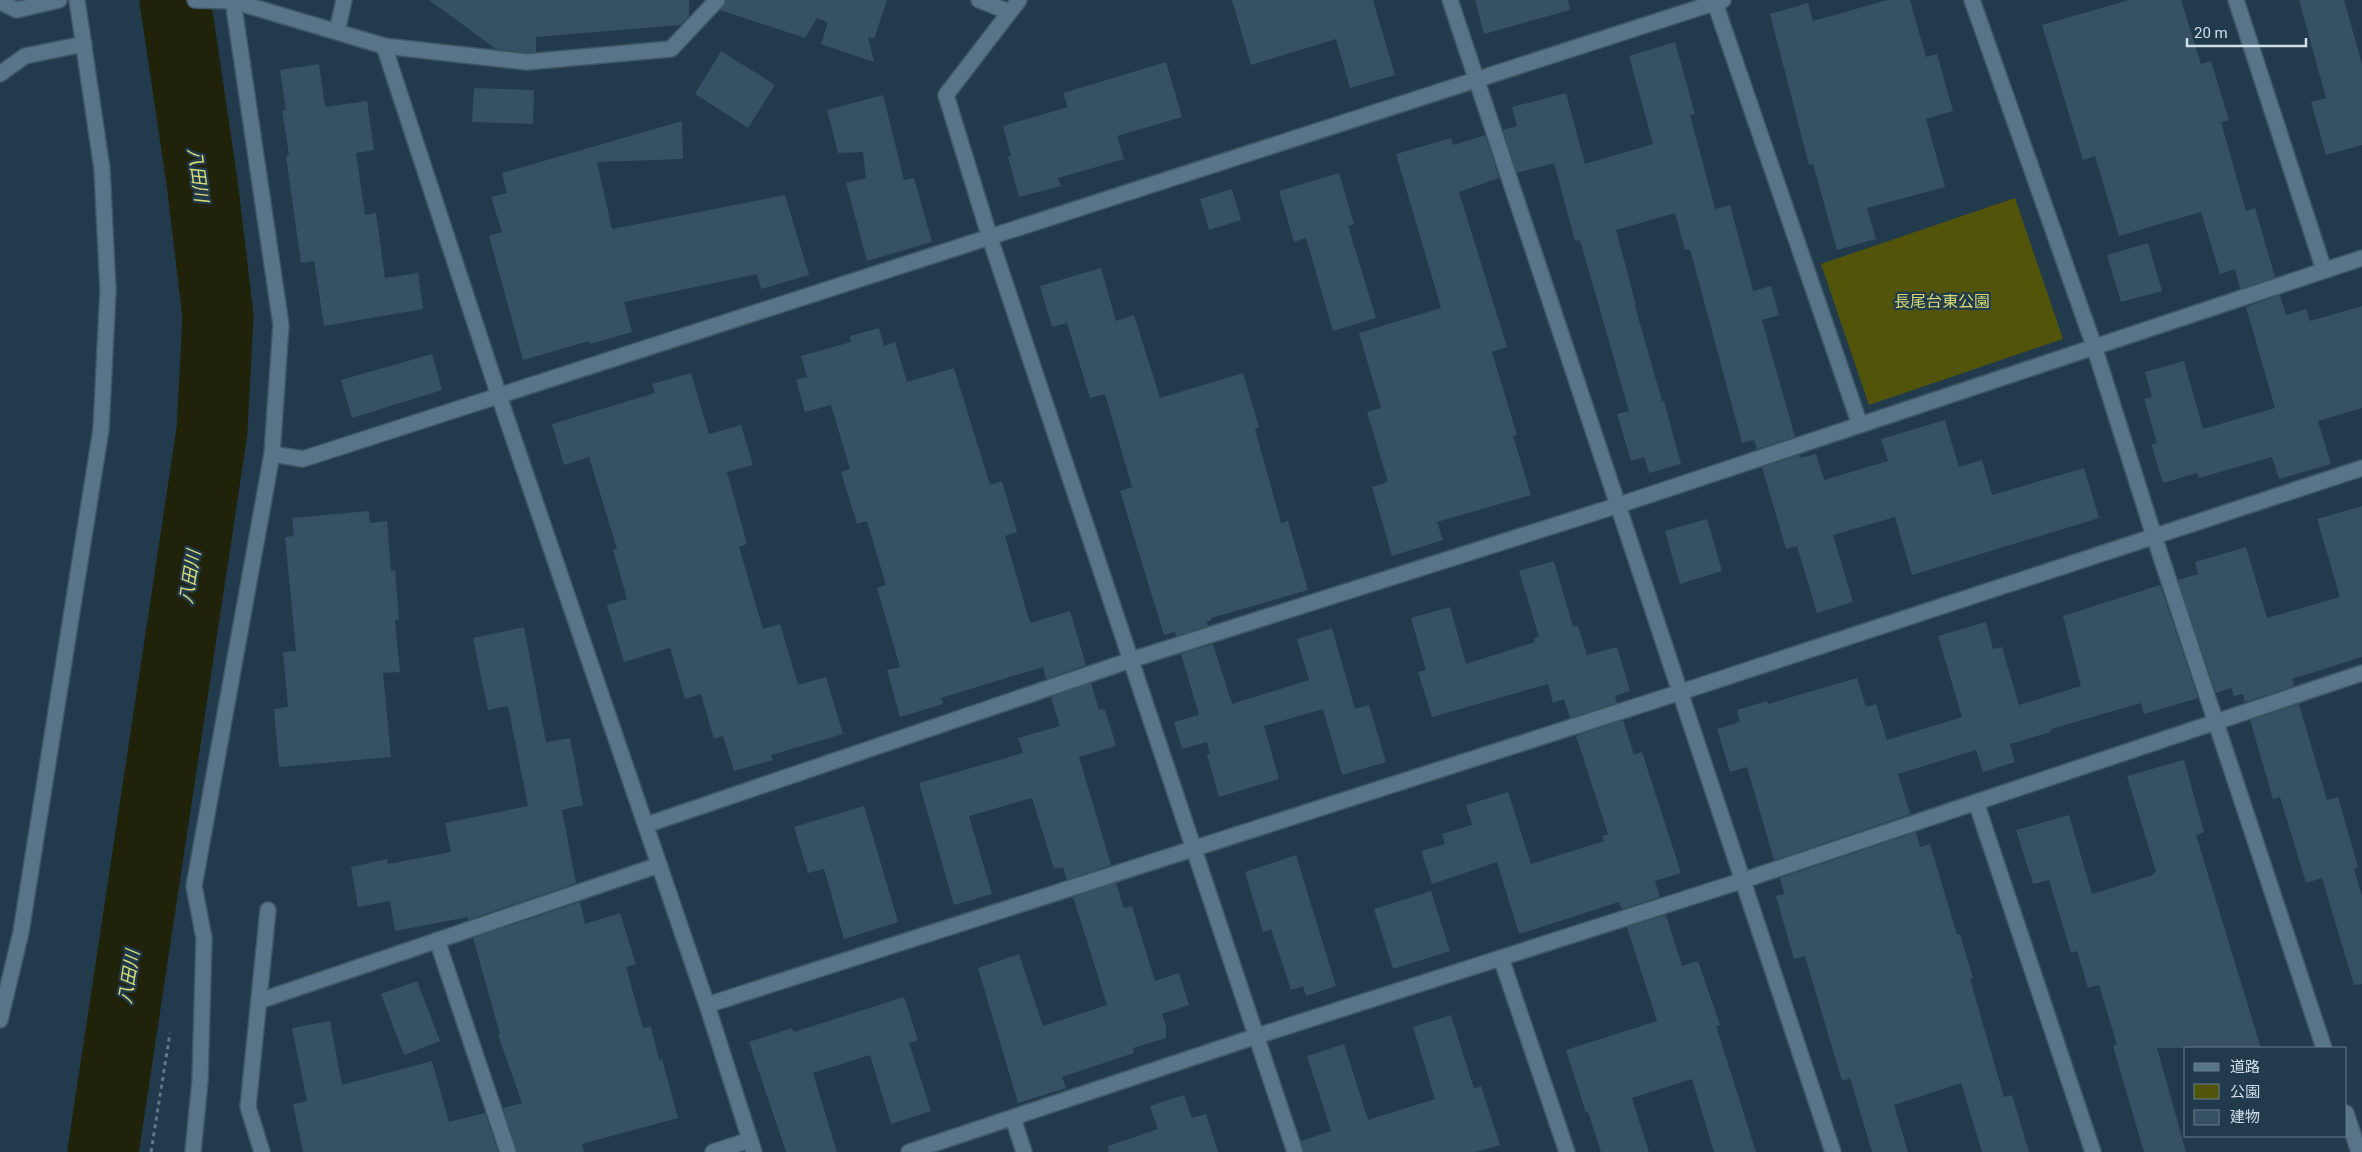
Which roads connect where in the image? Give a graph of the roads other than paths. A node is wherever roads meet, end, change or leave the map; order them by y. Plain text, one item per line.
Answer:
1 (59, 0) edge
2 (77, 0) edge
3 (344, 0) edge
4 (717, 0) edge
5 (979, 0) edge
6 (1450, 0) edge
7 (1972, 0) edge
8 (2236, 0) edge
9 (202, 1) edge
10 (1717, 1) edge
11 (0, 2) edge
12 (243, 2) edge
13 (1014, 6) edge
14 (337, 32) junction
15 (84, 44) junction
16 (384, 46) junction
17 (0, 74) edge
18 (1477, 79) junction
19 (990, 238) junction
20 (2362, 258) edge
21 (2324, 270) junction
22 (2094, 346) junction
23 (499, 396) junction
24 (1860, 424) junction
25 (272, 454) junction
26 (2362, 468) edge
27 (1619, 505) junction
28 (2154, 536) junction
29 (1131, 660) junction
30 (2362, 673) edge
31 (1681, 692) junction
32 (2216, 722) junction
33 (1976, 802) junction
34 (646, 825) junction
35 (1194, 848) junction
36 (659, 864) junction
37 (1744, 880) junction
38 (268, 910) dead end
39 (437, 940) junction
40 (1501, 958) junction
41 (259, 1001) junction
42 (707, 1004) junction
43 (0, 1020) edge
44 (1257, 1036) junction
45 (2324, 1047) edge
46 (2347, 1116) edge
47 (1013, 1118) junction
48 (752, 1146) edge
49 (2358, 1151) edge
50 (193, 1152) edge
51 (262, 1152) edge
52 (508, 1152) edge
53 (713, 1152) edge
54 (909, 1152) edge
55 (1024, 1152) edge
56 (1295, 1152) edge
57 (1567, 1152) edge
58 (1833, 1152) edge
59 (2093, 1152) edge

1 - 11 street
2 - 15 street
3 - 14 street
4 - 16 street
5 - 13 street
6 - 18 street
7 - 22 street
8 - 21 street
9 - 12 street
10 - 18 street
10 - 24 street
12 - 14 street
12 - 25 street
13 - 19 street
14 - 16 street
15 - 17 street
15 - 43 street
16 - 23 street
18 - 19 street
18 - 27 street
19 - 23 street
19 - 29 street
20 - 21 street
21 - 22 street
22 - 24 street
22 - 28 street
23 - 25 street
23 - 34 street
24 - 27 street
25 - 50 street
26 - 28 street
27 - 29 street
27 - 31 street
28 - 31 street
28 - 32 street
29 - 34 street
29 - 35 street
30 - 32 street
31 - 35 street
31 - 37 street
32 - 33 street
32 - 45 street
33 - 37 street
33 - 59 street
34 - 36 street
35 - 42 street
35 - 44 street
36 - 39 street
36 - 42 street
37 - 40 street
37 - 58 street
38 - 41 street
39 - 41 street
39 - 52 street
40 - 44 street
40 - 57 street
41 - 51 street
42 - 48 street
44 - 47 street
44 - 56 street
46 - 49 street
47 - 54 street
47 - 55 street
48 - 53 street

